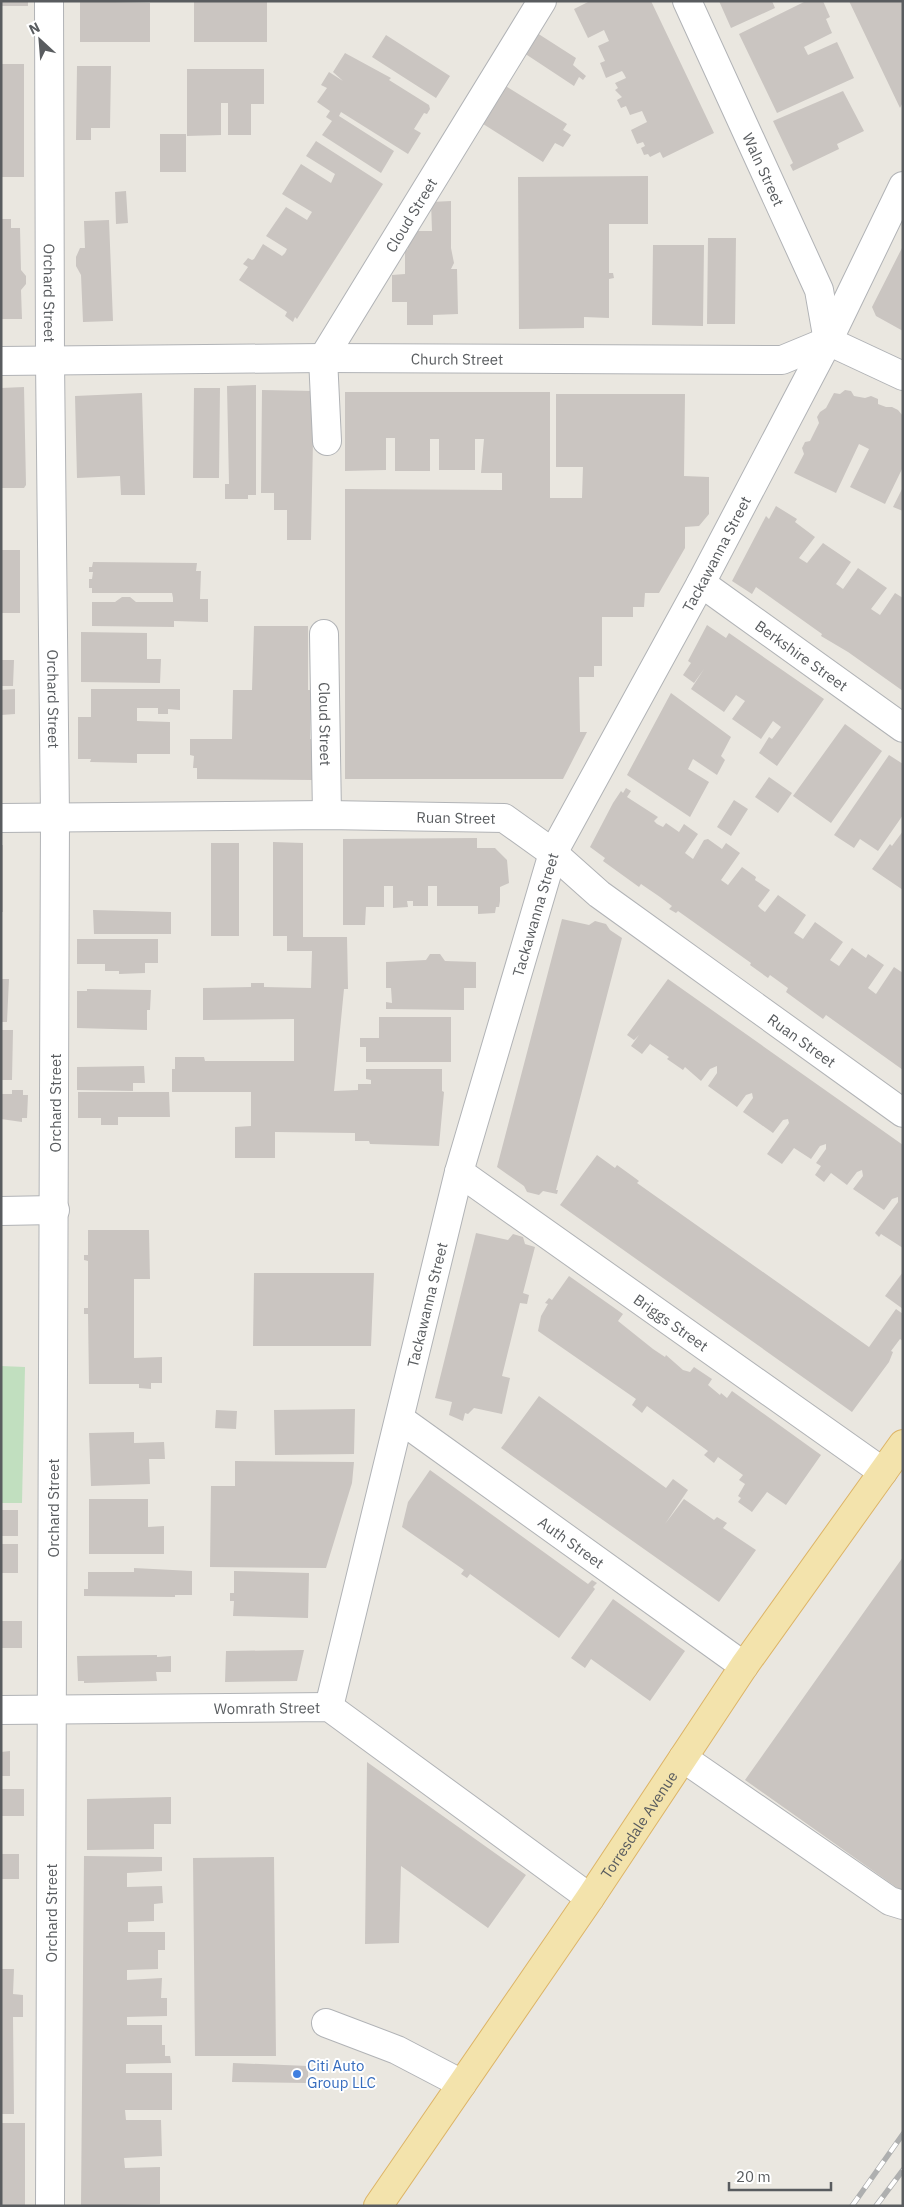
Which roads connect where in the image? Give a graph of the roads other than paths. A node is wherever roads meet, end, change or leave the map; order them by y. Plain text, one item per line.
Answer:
1 (49, 1) edge
2 (542, 1) edge
3 (687, 1) edge
4 (903, 186) edge
5 (828, 342) junction
6 (323, 358) junction
7 (50, 361) junction
8 (1, 362) edge
9 (903, 376) edge
10 (327, 441) dead end
11 (701, 583) junction
12 (324, 634) dead end
13 (903, 728) edge
14 (327, 814) junction
15 (55, 817) junction
16 (1, 818) edge
17 (553, 853) junction
18 (903, 1113) edge
19 (460, 1172) junction
20 (55, 1210) junction
21 (1, 1211) edge
22 (400, 1419) junction
23 (903, 1444) edge
24 (883, 1472) junction
25 (744, 1666) junction
26 (329, 1707) junction
27 (51, 1709) junction
28 (1, 1710) edge
29 (683, 1758) junction
30 (590, 1898) junction
31 (903, 1905) edge
32 (326, 2023) dead end
33 (462, 2084) junction
34 (50, 2206) edge
35 (378, 2206) edge

1 - 7 street, Orchard Street
2 - 6 street, Cloud Street
3 - 5 street, Waln Street
4 - 5 street, Tackawanna Street
5 - 6 street, Church Street
5 - 9 street
5 - 11 street, Tackawanna Street
6 - 7 street, Church Street
6 - 10 street
7 - 8 street, Church Street
7 - 15 street, Orchard Street
11 - 13 street, Berkshire Street
11 - 17 street, Tackawanna Street
12 - 14 street, Cloud Street
14 - 15 street, Ruan Street
14 - 17 street, Ruan Street
15 - 16 street, Ruan Street
15 - 20 street, Orchard Street
17 - 18 street, Ruan Street
17 - 19 street, Tackawanna Street
19 - 22 street, Tackawanna Street
19 - 24 street, Briggs Street
20 - 21 street
20 - 27 street, Orchard Street
22 - 25 street, Auth Street
22 - 26 street, Tackawanna Street
23 - 24 main road, Torresdale Avenue
24 - 25 main road, Torresdale Avenue
25 - 29 main road, Torresdale Avenue
26 - 27 street, Womrath Street
26 - 30 street, Womrath Street
27 - 28 street, Womrath Street
27 - 34 street, Orchard Street
29 - 30 main road, Torresdale Avenue
29 - 31 street
30 - 33 main road, Torresdale Avenue
32 - 33 street
33 - 35 main road, Torresdale Avenue

